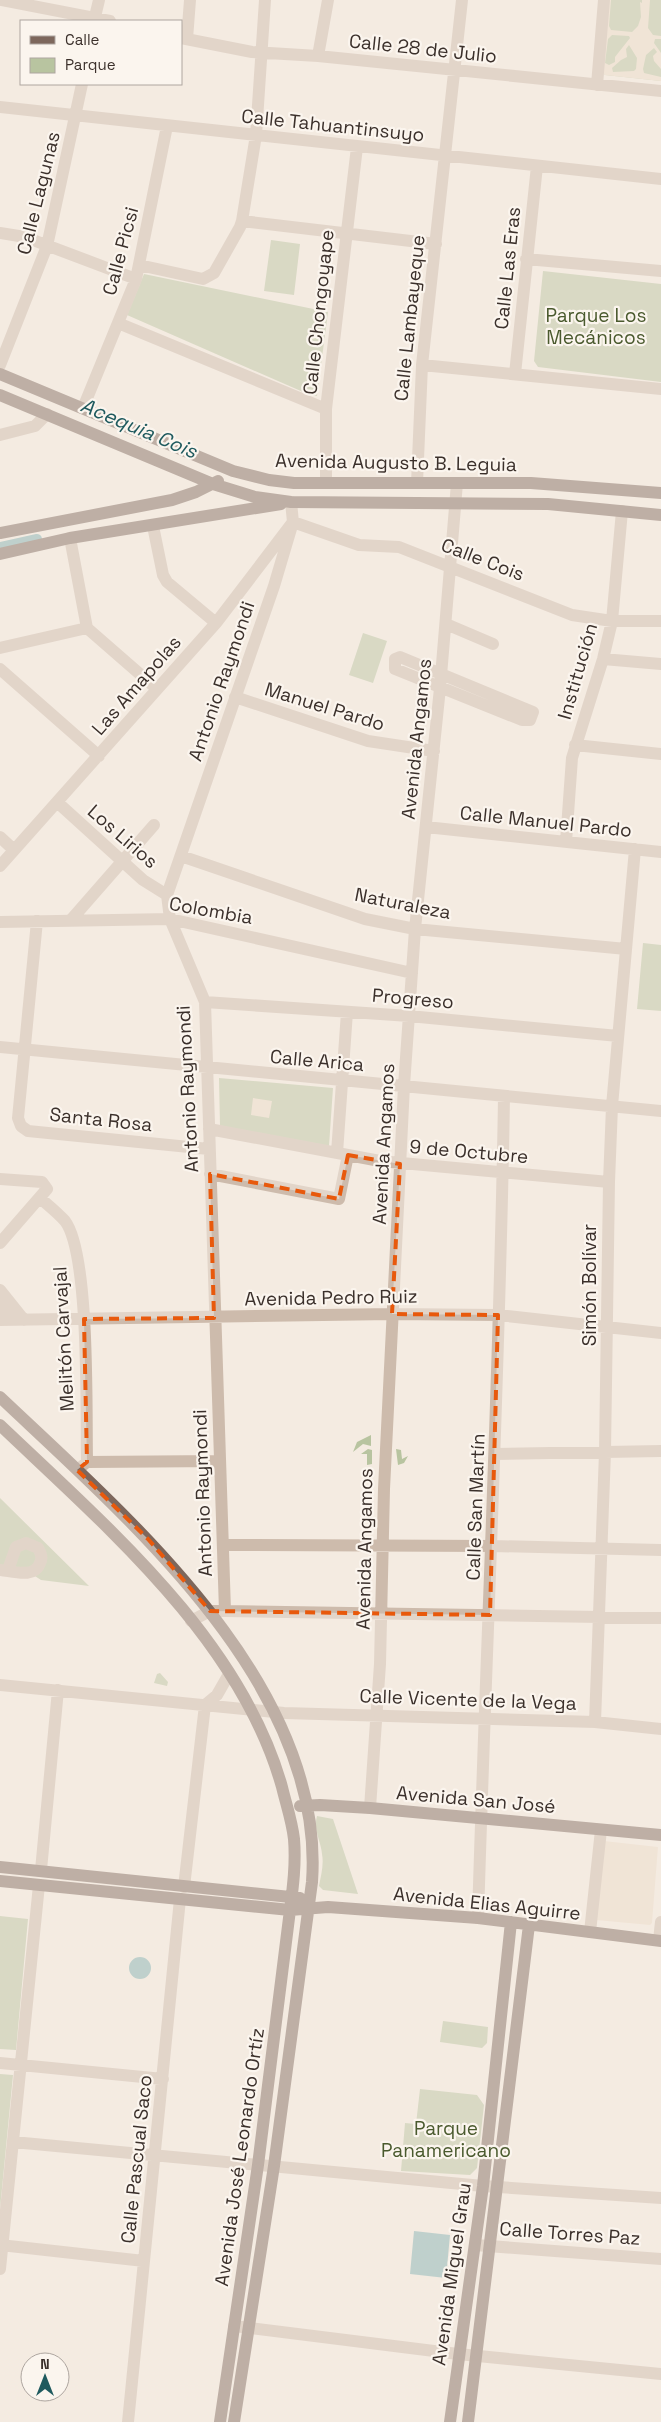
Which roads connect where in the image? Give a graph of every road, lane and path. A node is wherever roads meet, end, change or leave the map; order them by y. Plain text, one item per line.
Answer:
1 (2, 0) edge
2 (98, 0) edge
3 (190, 0) edge
4 (265, 0) edge
5 (328, 0) edge
6 (462, 0) edge
7 (604, 0) edge
8 (37, 3) edge
9 (94, 19) edge
10 (184, 39) edge
11 (262, 53) junction
12 (318, 56) junction
13 (454, 70) junction
14 (597, 84) junction
15 (82, 85) edge
16 (661, 91) edge
17 (0, 109) edge
18 (76, 116) junction
19 (167, 126) junction
20 (256, 135) junction
21 (357, 146) junction
22 (445, 156) junction
23 (537, 166) junction
24 (661, 179) edge
25 (242, 221) junction
26 (0, 233) edge
27 (345, 234) junction
28 (436, 244) junction
29 (48, 246) junction
30 (526, 259) junction
31 (139, 265) junction
32 (661, 271) edge
33 (136, 280) junction
34 (118, 323) junction
35 (0, 365) edge
36 (422, 365) junction
37 (0, 374) edge
38 (515, 374) junction
39 (661, 389) edge
40 (0, 395) edge
41 (83, 408) junction
42 (326, 409) junction
43 (47, 414) junction
44 (0, 436) edge
45 (233, 471) junction
46 (294, 483) junction
47 (326, 483) junction
48 (417, 483) junction
49 (457, 483) junction
50 (213, 484) junction
51 (661, 493) edge
52 (291, 502) junction
53 (456, 504) junction
54 (622, 511) junction
55 (661, 515) edge
56 (293, 522) junction
57 (153, 526) junction
58 (0, 533) edge
59 (70, 538) junction
60 (0, 554) edge
61 (451, 567) junction
62 (661, 621) edge
63 (612, 622) junction
64 (216, 623) junction
65 (446, 624) junction
66 (87, 628) junction
67 (493, 644) dead end
68 (0, 648) edge
69 (603, 659) junction
70 (661, 664) edge
71 (0, 669) edge
72 (441, 674) junction
73 (440, 688) junction
74 (158, 689) junction
75 (235, 697) junction
76 (575, 745) junction
77 (434, 751) junction
78 (661, 754) edge
79 (98, 756) junction
80 (57, 802) junction
81 (154, 825) dead end
82 (426, 827) junction
83 (0, 837) edge
84 (566, 842) junction
85 (635, 849) junction
86 (14, 850) junction
87 (661, 852) edge
88 (181, 856) junction
89 (124, 862) junction
90 (0, 866) edge
91 (167, 895) junction
92 (170, 919) junction
93 (70, 921) junction
94 (0, 922) edge
95 (37, 922) junction
96 (415, 929) junction
97 (626, 948) junction
98 (412, 973) junction
99 (204, 1002) junction
100 (348, 1012) junction
101 (409, 1016) junction
102 (618, 1036) junction
103 (0, 1048) edge
104 (25, 1050) junction
105 (207, 1068) junction
106 (343, 1081) junction
107 (404, 1086) junction
108 (504, 1096) junction
109 (612, 1106) junction
110 (661, 1111) edge
111 (209, 1128) junction
112 (209, 1149) junction
113 (342, 1154) junction
114 (400, 1164) junction
115 (503, 1172) junction
116 (210, 1174) junction
117 (0, 1179) edge
118 (609, 1182) junction
119 (43, 1193) junction
120 (0, 1244) edge
121 (0, 1290) edge
122 (0, 1305) edge
123 (392, 1314) junction
124 (498, 1315) junction
125 (214, 1318) junction
126 (84, 1319) junction
127 (12, 1320) edge
128 (608, 1327) junction
129 (661, 1333) edge
130 (0, 1397) edge
131 (0, 1425) edge
132 (661, 1451) edge
133 (605, 1452) junction
134 (495, 1454) junction
135 (220, 1461) junction
136 (82, 1466) junction
137 (223, 1546) junction
138 (382, 1546) junction
139 (493, 1546) junction
140 (601, 1549) junction
141 (661, 1550) edge
142 (210, 1611) junction
143 (225, 1611) junction
144 (381, 1612) junction
145 (490, 1615) junction
146 (599, 1616) junction
147 (661, 1618) edge
148 (191, 1621) junction
149 (229, 1674) junction
150 (0, 1684) edge
151 (58, 1690) junction
152 (204, 1705) junction
153 (252, 1710) junction
154 (274, 1712) junction
155 (377, 1715) junction
156 (484, 1718) junction
157 (595, 1722) junction
158 (661, 1729) edge
159 (306, 1805) junction
160 (288, 1808) junction
161 (370, 1808) junction
162 (481, 1817) junction
163 (601, 1830) junction
164 (661, 1835) edge
165 (0, 1866) edge
166 (40, 1870) junction
167 (0, 1881) edge
168 (39, 1885) junction
169 (182, 1893) junction
170 (292, 1897) junction
171 (309, 1903) junction
172 (290, 1910) junction
173 (478, 1918) junction
174 (511, 1922) junction
175 (661, 1922) edge
176 (529, 1925) junction
177 (590, 1932) junction
178 (660, 1941) edge
179 (0, 2063) edge
180 (20, 2065) junction
181 (163, 2079) junction
182 (13, 2142) junction
183 (155, 2156) junction
184 (258, 2165) junction
185 (274, 2166) junction
186 (483, 2186) junction
187 (498, 2187) junction
188 (661, 2198) edge
189 (1, 2245) edge
190 (475, 2245) junction
191 (491, 2246) junction
192 (661, 2259) edge
193 (144, 2261) junction
194 (0, 2269) edge
195 (242, 2274) junction
196 (256, 2276) junction
197 (234, 2326) junction
198 (248, 2328) junction
199 (458, 2354) junction
200 (476, 2356) junction
201 (661, 2374) edge
202 (128, 2422) edge
203 (220, 2422) edge
204 (234, 2422) edge
205 (450, 2422) edge
206 (468, 2422) edge

1 - 8 street
2 - 9 street
3 - 10 street
4 - 11 street
5 - 12 street
6 - 13 street, Calle Lambayeque
7 - 14 street
8 - 9 street
10 - 11 street, Calle 28 de Julio
11 - 12 street, Calle 28 de Julio
11 - 20 street
12 - 13 street, Calle 28 de Julio
13 - 14 street, Calle 28 de Julio
13 - 22 street, Calle Lambayeque
14 - 16 street, Calle 28 de Julio
15 - 18 street, Calle Lagunas
17 - 18 street, Calle Tahuantinsuyo
18 - 19 street, Calle Tahuantinsuyo
18 - 29 street, Calle Lagunas
19 - 20 street, Calle Tahuantinsuyo
19 - 31 street, Calle Picsi
20 - 21 street, Calle Tahuantinsuyo
20 - 25 street
21 - 22 street, Calle Tahuantinsuyo
21 - 27 street, Calle Chongoyape
22 - 23 street, Calle Tahuantinsuyo
22 - 28 street, Calle Lambayeque
23 - 24 street, Calle Tahuantinsuyo
23 - 30 street, Calle Las Eras
25 - 27 street
25 - 31 street
26 - 29 street
27 - 28 street
27 - 42 street, Calle Chongoyape
28 - 36 street, Calle Lambayeque
29 - 33 street
29 - 35 street, Calle Lagunas
30 - 32 street
30 - 38 street, Calle Las Eras
31 - 33 street, Calle Picsi
33 - 34 street, Calle Picsi
34 - 41 street, Calle Picsi
34 - 42 street
36 - 38 street
36 - 48 street, Calle Lambayeque
37 - 41 main road, Avenida Augusto B. Leguia
38 - 39 street
40 - 43 main road
41 - 45 main road, Avenida Augusto B. Leguia
42 - 47 street, Calle Chongoyape
43 - 44 street
43 - 50 main road
45 - 46 main road, Avenida Augusto B. Leguia
45 - 50 main road
46 - 47 main road, Avenida Augusto B. Leguia
46 - 52 main road
47 - 48 main road, Avenida Augusto B. Leguia
48 - 49 main road, Avenida Augusto B. Leguia
49 - 51 main road, Avenida Augusto B. Leguia
49 - 53 street, Avenida Angamos
50 - 52 main road
50 - 58 main road
52 - 53 main road
52 - 56 street, Antonio Raymondi
52 - 57 main road
53 - 54 main road
53 - 61 street, Avenida Angamos
54 - 55 main road
54 - 63 street, Institución
56 - 61 street, Calle Cois
56 - 64 street, Las Amapolas
56 - 75 street, Antonio Raymondi
57 - 59 main road
57 - 64 street
59 - 60 main road
59 - 66 street
61 - 63 street, Calle Cois
61 - 65 street, Avenida Angamos
62 - 63 street, Calle Cois
63 - 69 street, Institución
64 - 74 street, Las Amapolas
65 - 67 street
65 - 72 street, Avenida Angamos
66 - 68 street
66 - 74 street
69 - 70 street
69 - 76 street, Institución
71 - 79 street
72 - 73 street, Avenida Angamos
72 - 73 street
72 - 73 street
73 - 77 street, Avenida Angamos
74 - 79 street, Las Amapolas
75 - 77 street, Manuel Pardo
75 - 88 street, Antonio Raymondi
76 - 78 street
76 - 84 street, Institución
77 - 82 street, Avenida Angamos
79 - 80 street, Las Amapolas
80 - 86 street, Las Amapolas
80 - 89 street, Los Lirios
81 - 89 street
82 - 84 street, Calle Manuel Pardo
82 - 96 street, Avenida Angamos
83 - 86 street
84 - 85 street, Calle Manuel Pardo
85 - 87 street, Calle Manuel Pardo
85 - 97 street, Simón Bolívar
86 - 90 street, Las Amapolas
88 - 91 street, Antonio Raymondi
88 - 96 street, Naturaleza
89 - 91 street, Los Lirios
89 - 93 street
91 - 92 street, Antonio Raymondi
92 - 93 street, Colombia
92 - 98 street, Colombia
92 - 99 street, Antonio Raymondi
93 - 95 street, Colombia
94 - 95 street, Colombia
95 - 104 street
96 - 97 street, Naturaleza
96 - 98 street, Avenida Angamos
97 - 102 street, Simón Bolívar
98 - 101 street, Avenida Angamos
99 - 100 street, Progreso
99 - 105 street, Antonio Raymondi
100 - 101 street, Progreso
100 - 106 street
101 - 102 street, Progreso
101 - 107 street, Avenida Angamos
102 - 109 street, Simón Bolívar
103 - 104 street, Calle Arica
104 - 105 street, Calle Arica
104 - 112 street, Santa Rosa
105 - 106 street, Calle Arica
105 - 111 street, Antonio Raymondi
106 - 107 street, Calle Arica
106 - 113 street
107 - 108 street, Calle Arica
107 - 114 street, Avenida Angamos
108 - 109 street, Calle Arica
108 - 115 street, Calle San Martín
109 - 110 street, Calle Arica
109 - 118 street, Simón Bolívar
111 - 112 street, Antonio Raymondi
111 - 113 street, 9 de Octubre
112 - 116 street, Antonio Raymondi
113 - 114 street, 9 de Octubre
113 - 116 street
114 - 115 street, 9 de Octubre
114 - 123 street, Avenida Angamos
115 - 118 street, 9 de Octubre
115 - 124 street, Calle San Martín
116 - 125 street, Antonio Raymondi
117 - 119 street, Melitón Carvajal
118 - 128 street, Simón Bolívar
119 - 120 street
119 - 126 street, Melitón Carvajal
121 - 127 street
122 - 127 street
123 - 124 street, Avenida Pedro Ruiz
123 - 125 street, Avenida Pedro Ruiz
123 - 138 street, Avenida Angamos
124 - 128 street, Avenida Pedro Ruiz
124 - 134 street, Calle San Martín
125 - 126 street, Avenida Pedro Ruiz
125 - 135 street, Antonio Raymondi
126 - 127 street, Avenida Pedro Ruiz
126 - 136 street, Melitón Carvajal
128 - 129 street, Avenida Pedro Ruiz
128 - 133 street, Simón Bolívar
130 - 136 main road, Avenida José Leonardo Ortíz
131 - 148 main road, Avenida José Leonardo Ortíz
132 - 133 street
133 - 134 street
133 - 140 street, Simón Bolívar
134 - 139 street, Calle San Martín
135 - 136 street
135 - 137 street, Antonio Raymondi
136 - 142 main road, Avenida José Leonardo Ortíz
137 - 138 street
137 - 143 street, Antonio Raymondi
138 - 139 street
138 - 144 street, Avenida Angamos
139 - 140 street
139 - 145 street, Calle San Martín
140 - 141 street
140 - 146 street, Simón Bolívar
142 - 143 street
142 - 148 street
142 - 154 main road, Avenida José Leonardo Ortíz
143 - 144 street
144 - 145 street
144 - 155 street, Avenida Angamos
145 - 146 street
145 - 156 street, Calle San Martín
146 - 147 street
146 - 157 street, Simón Bolívar
148 - 149 main road, Avenida José Leonardo Ortíz
149 - 152 street
149 - 153 main road, Avenida José Leonardo Ortíz
150 - 151 street, Calle Vicente de la Vega
151 - 152 street, Calle Vicente de la Vega
151 - 166 street
152 - 153 street, Calle Vicente de la Vega
152 - 169 street, Calle Pascual Saco
153 - 154 street, Calle Vicente de la Vega
153 - 160 main road, Avenida José Leonardo Ortíz
154 - 155 street, Calle Vicente de la Vega
154 - 159 main road, Avenida José Leonardo Ortíz
155 - 156 street, Calle Vicente de la Vega
155 - 161 street, Avenida Angamos
156 - 157 street, Calle Vicente de la Vega
156 - 162 street, Calle San Martín
157 - 158 street, Calle Vicente de la Vega
159 - 160 main road, Avenida San José
159 - 161 main road, Avenida San José
159 - 171 main road, Avenida José Leonardo Ortíz
160 - 170 main road, Avenida José Leonardo Ortíz
161 - 162 main road, Avenida San José
162 - 163 main road, Avenida San José
162 - 173 street, Calle San Martín
163 - 164 main road, Avenida San José
163 - 177 street
165 - 166 main road
166 - 169 main road
167 - 168 main road
168 - 169 main road
168 - 180 street
169 - 170 main road
169 - 172 main road
169 - 181 street, Calle Pascual Saco
170 - 171 main road
170 - 172 main road, Avenida José Leonardo Ortíz
171 - 172 main road
171 - 173 main road, Avenida Elias Aguirre
171 - 185 main road, Avenida José Leonardo Ortíz
172 - 184 main road, Avenida José Leonardo Ortíz
173 - 174 main road, Avenida Elias Aguirre
174 - 176 main road, Avenida Elias Aguirre
174 - 186 main road, Avenida Miguel Grau
175 - 178 street
176 - 177 main road, Avenida Elias Aguirre
176 - 187 main road, Avenida Miguel Grau
177 - 178 main road, Avenida Elias Aguirre
179 - 180 street
180 - 181 street
180 - 182 street
181 - 183 street, Calle Pascual Saco
182 - 183 street
182 - 189 street
183 - 184 street
183 - 193 street, Calle Pascual Saco
184 - 185 street
184 - 195 main road, Avenida José Leonardo Ortíz
185 - 186 street
185 - 196 main road, Avenida José Leonardo Ortíz
186 - 187 street
186 - 190 main road, Avenida Miguel Grau
187 - 188 street
187 - 191 main road, Avenida Miguel Grau
189 - 193 street
189 - 194 street
190 - 191 street, Calle Torres Paz
190 - 199 main road, Avenida Miguel Grau
191 - 192 street, Calle Torres Paz
191 - 200 main road, Avenida Miguel Grau
193 - 202 street, Calle Pascual Saco
195 - 196 main road
195 - 197 main road, Avenida José Leonardo Ortíz
196 - 198 main road, Avenida José Leonardo Ortíz
197 - 198 street
197 - 203 main road, Avenida José Leonardo Ortíz
198 - 199 street
198 - 204 main road, Avenida José Leonardo Ortíz
199 - 200 street
199 - 205 main road, Avenida Miguel Grau
200 - 201 street
200 - 206 main road, Avenida Miguel Grau

